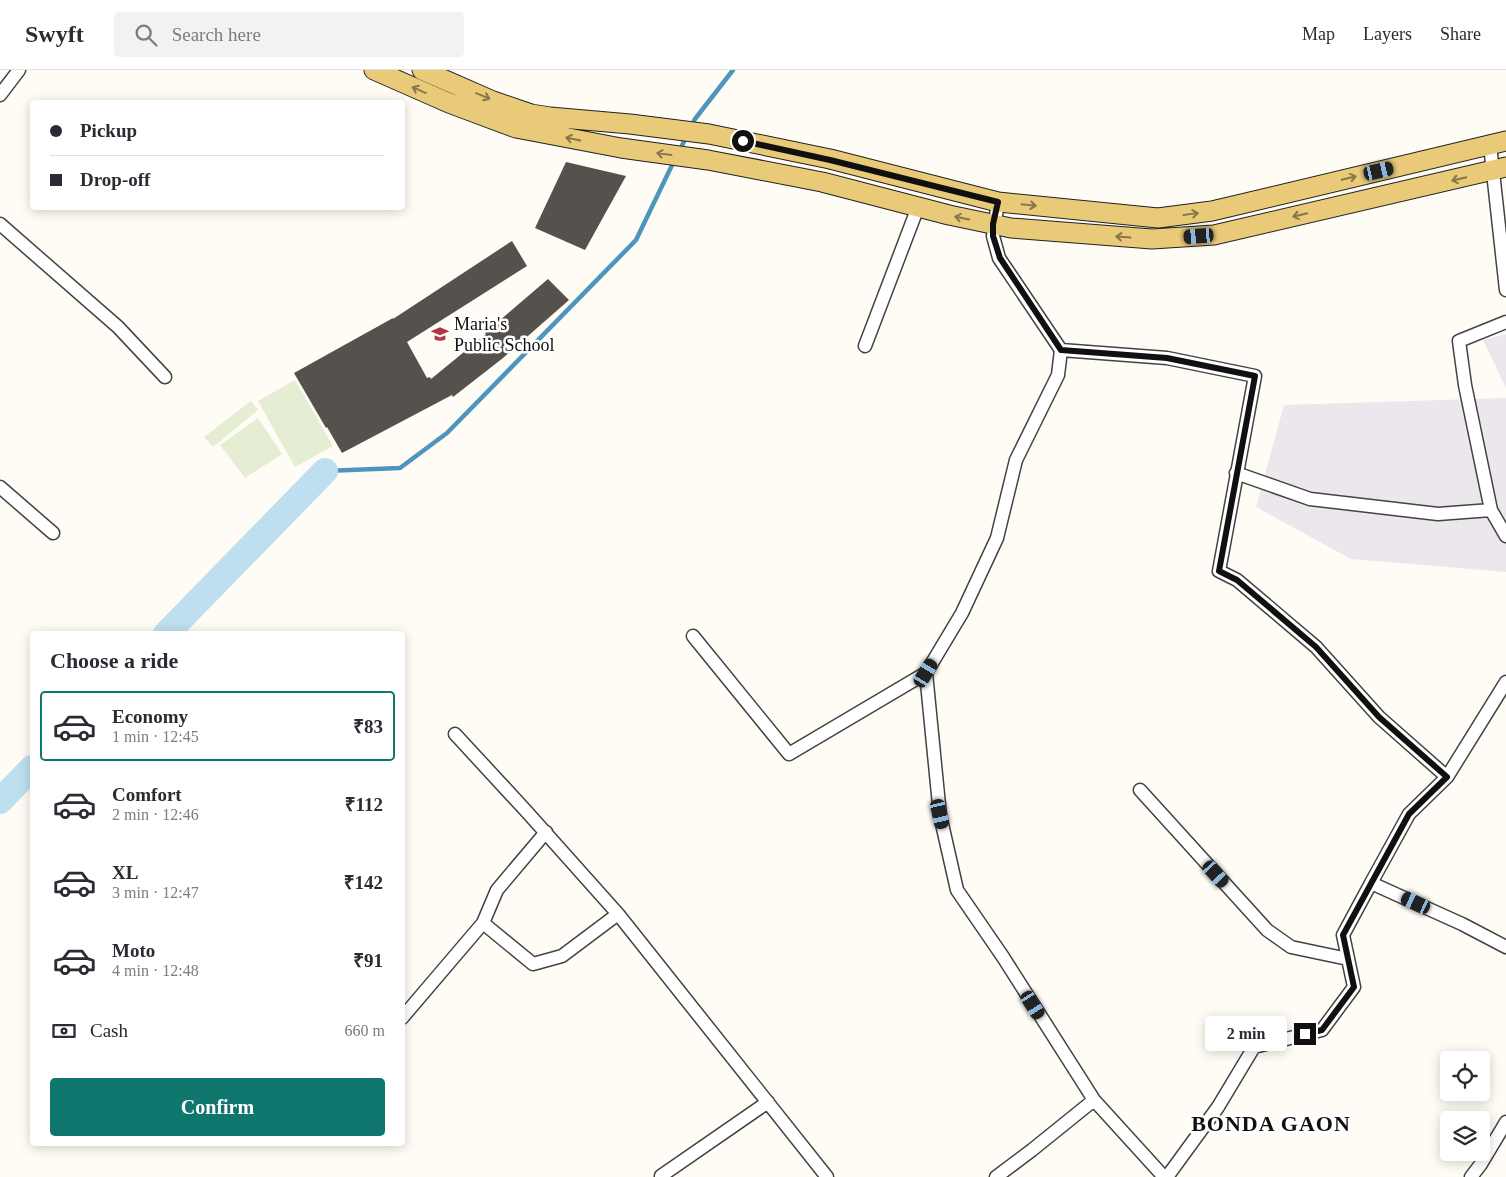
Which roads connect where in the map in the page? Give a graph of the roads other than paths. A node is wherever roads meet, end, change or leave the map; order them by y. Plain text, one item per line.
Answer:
1 (19, 70) edge
2 (374, 70) edge
3 (422, 70) edge
4 (0, 95) edge
5 (1498, 143) edge
6 (1500, 169) edge
7 (998, 202) junction
8 (918, 206) junction
9 (0, 224) edge
10 (993, 224) junction
11 (1506, 290) edge
12 (1506, 322) edge
13 (866, 346) dead end
14 (1061, 350) junction
15 (165, 377) dead end
16 (1236, 473) junction
17 (0, 487) edge
18 (1491, 510) junction
19 (53, 533) dead end
20 (1506, 536) edge
21 (693, 636) dead end
22 (926, 673) junction
23 (1506, 682) edge
24 (455, 734) dead end
25 (1447, 777) junction
26 (1140, 790) dead end
27 (546, 832) junction
28 (1371, 883) junction
29 (618, 914) junction
30 (484, 923) junction
31 (1506, 947) edge
32 (1348, 959) junction
33 (405, 1015) edge
34 (1094, 1100) junction
35 (768, 1102) junction
36 (1506, 1122) edge
37 (661, 1176) edge
38 (827, 1177) edge
39 (996, 1177) edge
40 (1166, 1177) edge
41 (1471, 1177) edge

1 - 4 street
8 -> 2 main road
3 -> 7 main road
5 - 6 street
7 -> 5 main road
6 -> 10 main road
6 - 11 street
7 - 10 street
10 -> 8 main road
8 - 13 street
9 - 15 street
10 - 14 street
12 - 18 street
14 - 16 street
14 - 22 street
16 - 18 street
16 - 25 street
17 - 19 street
18 - 20 street
21 - 22 street
22 - 34 street
23 - 25 street
24 - 27 street
25 - 28 street
26 - 32 street
27 - 29 street
27 - 30 street
28 - 31 street
28 - 32 street
29 - 30 street
29 - 35 street
30 - 33 street
32 - 40 street
34 - 39 street
34 - 40 street
35 - 37 street
35 - 38 street
36 - 41 street

